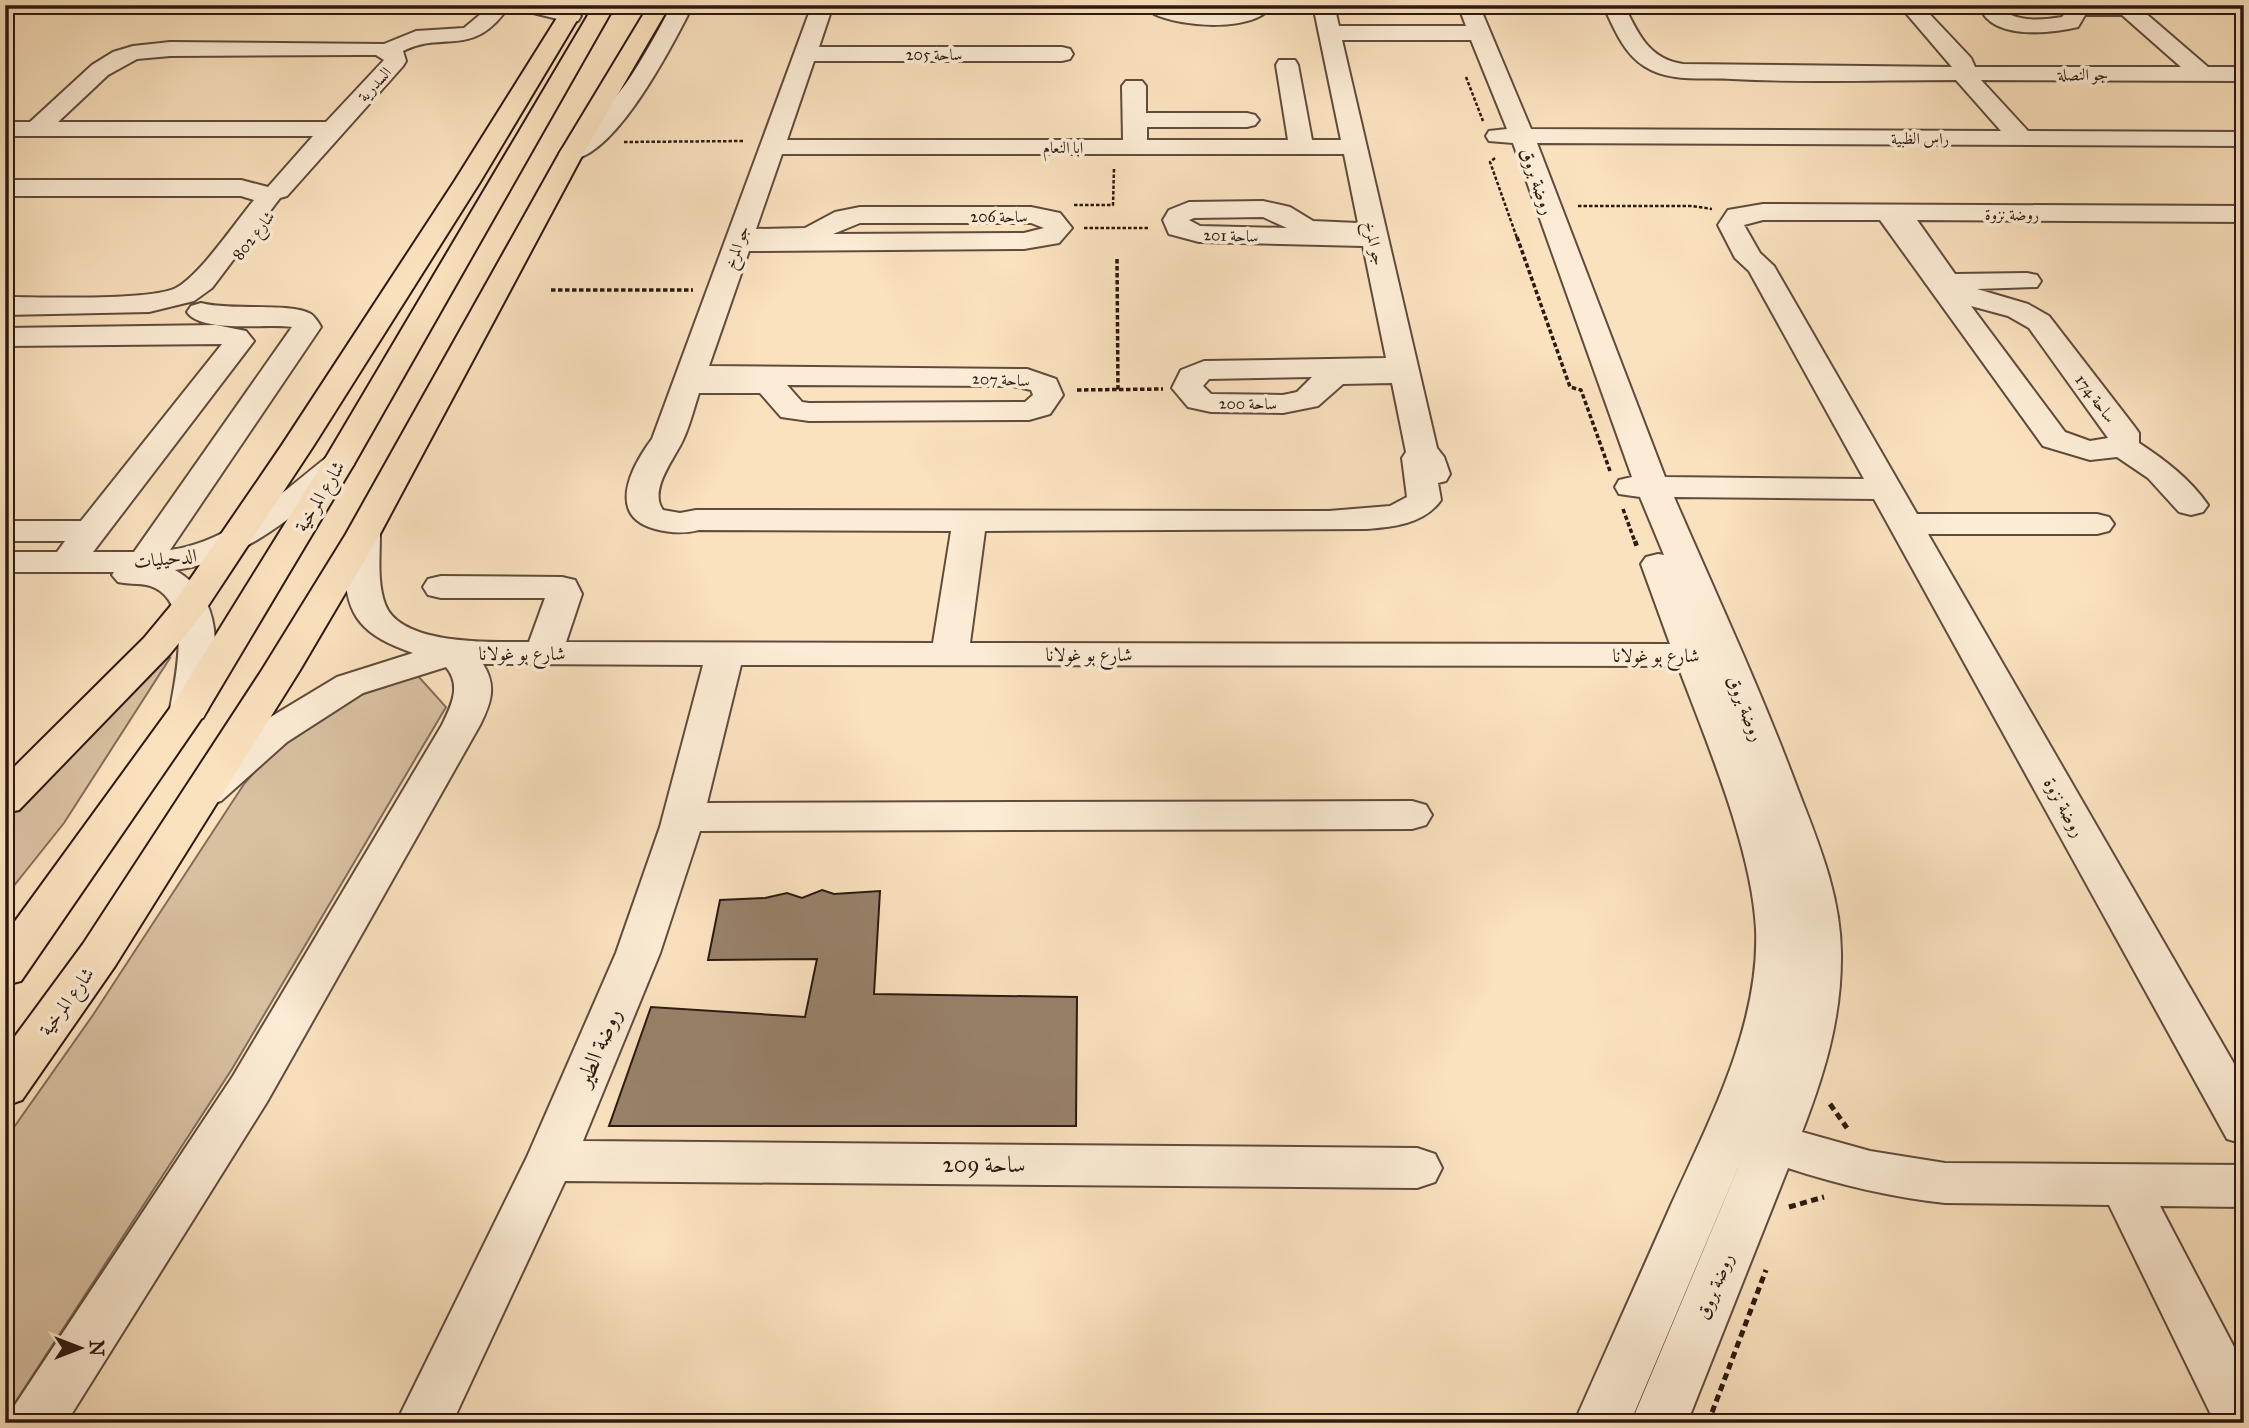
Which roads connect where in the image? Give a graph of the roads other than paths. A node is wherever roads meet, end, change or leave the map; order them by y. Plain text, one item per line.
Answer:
1 (605, 5) edge
2 (660, 5) edge
3 (683, 5) edge
4 (823, 5) edge
5 (1161, 5) edge
6 (1323, 5) edge
7 (1613, 5) edge
8 (1909, 5) edge
9 (2041, 5) edge
10 (5, 6) edge
11 (30, 6) edge
12 (193, 6) edge
13 (242, 6) edge
14 (308, 6) edge
15 (499, 6) edge
16 (1261, 6) edge
17 (2125, 7) edge
18 (2066, 10) edge
19 (560, 19) edge
20 (1460, 22) edge
21 (1927, 23) junction
22 (1951, 23) dead end
23 (1975, 23) dead end
24 (2012, 23) junction
25 (5, 26) edge
26 (989, 32) dead end
27 (1329, 33) junction
28 (197, 50) junction
29 (385, 51) junction
30 (806, 54) junction
31 (984, 54) junction
32 (1062, 54) dead end
33 (1287, 65) dead end
34 (2202, 74) junction
35 (2244, 74) edge
36 (1964, 75) junction
37 (1134, 86) dead end
38 (353, 106) junction
39 (1135, 120) junction
40 (1247, 120) dead end
41 (5, 129) edge
42 (42, 129) junction
43 (334, 129) junction
44 (2021, 138) junction
45 (2244, 139) edge
46 (1505, 140) junction
47 (773, 144) junction
48 (1125, 147) junction
49 (1301, 147) junction
50 (1354, 147) junction
51 (571, 154) junction
52 (5, 186) edge
53 (278, 191) junction
54 (1781, 214) junction
55 (1894, 214) junction
56 (2244, 214) edge
57 (1066, 217) road end
58 (1178, 228) road end
59 (1373, 235) junction
60 (738, 241) junction
61 (1760, 266) junction
62 (1945, 281) junction
63 (2027, 281) dead end
64 (185, 303) junction
65 (1991, 303) junction
66 (5, 306) edge
67 (39, 306) junction
68 (1962, 317) junction
69 (5, 337) edge
70 (1292, 368) junction
71 (1405, 371) junction
72 (811, 376) junction
73 (690, 379) junction
74 (1320, 387) junction
75 (780, 396) junction
76 (2120, 445) junction
77 (338, 464) junction
78 (1629, 489) junction
79 (1887, 489) junction
80 (2192, 505) dead end
81 (969, 521) junction
82 (1906, 524) junction
83 (2097, 524) dead end
84 (5, 531) edge
85 (92, 531) junction
86 (363, 534) junction
87 (230, 543) junction
88 (5, 562) edge
89 (67, 562) junction
90 (144, 562) junction
91 (5, 575) edge
92 (442, 587) dead end
93 (191, 604) junction
94 (454, 653) junction
95 (725, 653) junction
96 (543, 654) junction
97 (950, 654) junction
98 (1708, 655) junction
99 (189, 709) junction
100 (201, 797) junction
101 (5, 800) edge
102 (1412, 815) dead end
103 (681, 817) junction
104 (5, 969) edge
105 (5, 1087) edge
106 (2244, 1125) edge
107 (1753, 1134) junction
108 (551, 1161) junction
109 (1417, 1168) dead end
110 (2124, 1184) junction
111 (2239, 1194) edge
112 (35, 1423) edge
113 (424, 1423) edge
114 (1602, 1423) edge
115 (1659, 1423) edge
116 (2244, 1423) edge

1 - 19 main road, شارع المرخية
2 - 51 main road, شارع المرخية
3 - 51 street, شارع المرخية
4 - 30 street, جو المرخ
5 - 16 street
6 - 27 street, جو المرخ
7 - 36 street, جو النصلة
8 - 21 street
9 - 18 street
9 - 24 street
10 - 11 street
11 - 12 street
11 - 25 street
12 - 13 street
13 - 14 street
13 - 28 street
14 - 15 street
15 - 19 street
15 - 29 street
17 - 18 street
17 - 34 street
18 - 24 street
19 - 77 main road, شارع المرخية
19 - 87 main road, شارع المرخية
20 - 27 street
20 - 46 street, روضة بروق
21 - 22 street
21 - 36 street
23 - 24 street
26 - 31 street
27 - 50 street, جو المرخ
28 - 29 street, السدرية
28 - 38 street, السدرية
28 - 42 street, السدرية
29 - 38 street, السدرية
30 - 31 street, ساحة 205
30 - 47 street, جو المرخ
31 - 32 street, ساحة 205
33 - 49 street
34 - 35 street, جو النصلة
34 - 36 street, جو النصلة
36 - 44 street
37 - 39 street
38 - 43 street
39 - 40 street
39 - 48 street
41 - 42 street
42 - 43 street
43 - 53 street
44 - 45 street, راس الظبية
44 - 46 street, راس الظبية
46 - 78 street, روضة بروق
47 - 48 street, ابا النعام
47 - 60 street, جو المرخ
48 - 49 street, ابا النعام
49 - 50 street, ابا النعام
50 - 59 street, جو المرخ
51 - 86 main road, شارع المرخية
52 - 53 street, شارع 802
52 - 67 street, شارع 802
53 - 64 street, شارع 802
54 - 55 street, روضة نزوة
54 - 61 street, روضة نزوة
54 - 61 street, روضة نزوة
55 - 56 street, روضة نزوة
55 - 62 street, ساحة 174
55 - 68 street, ساحة 174
57 - 60 street, ساحة 206
58 - 59 street, ساحة 201
59 - 71 street, جو المرخ
60 - 73 street, جو المرخ
61 - 79 street, روضة نزوة
62 - 63 street
62 - 65 street, ساحة 174
64 - 67 street, شارع 802
64 - 90 street
65 - 68 street
65 - 76 street, ساحة 174
66 - 67 street, شارع 802
68 - 76 street, ساحة 174
69 - 85 street
70 - 71 street, ساحة 200
70 - 74 street
70 - 74 street, ساحة 200
71 - 74 street, ساحة 200
71 - 81 street, جو المرخ
72 - 73 street, ساحة 207
72 - 75 street
72 - 75 street, ساحة 207
73 - 75 street, ساحة 207
73 - 81 street, جو المرخ
76 - 80 street
77 - 87 street, الدحيليات
77 - 99 main road, شارع المرخية
78 - 79 street
78 - 98 street, روضة بروق
79 - 82 street, روضة نزوة
81 - 97 street
82 - 83 street
82 - 106 street, روضة نزوة
84 - 85 street
85 - 89 street
86 - 94 street, شارع بو غولانا
86 - 100 main road, شارع المرخية
87 - 90 street, الدحيليات
87 - 93 main road, شارع المرخية
88 - 89 street, الدحيليات
89 - 90 street, الدحيليات
91 - 93 street, الدحيليات
92 - 96 street
93 - 99 street
93 - 101 main road, شارع المرخية
94 - 96 street, شارع بو غولانا
94 - 100 street, شارع بو غولانا
94 - 112 street
95 - 96 street, شارع بو غولانا
95 - 97 street, شارع بو غولانا
95 - 103 street, روضة الطير
97 - 98 street, شارع بو غولانا
98 - 107 street, روضة بروق
99 - 104 main road, شارع المرخية
100 - 105 main road, شارع المرخية
102 - 103 street
103 - 108 street, روضة الطير
107 - 110 street
107 - 114 street, روضة بروق
107 - 115 street, روضة بروق
108 - 109 street, ساحة 209
108 - 113 street, روضة الطير
110 - 111 street
110 - 116 street

